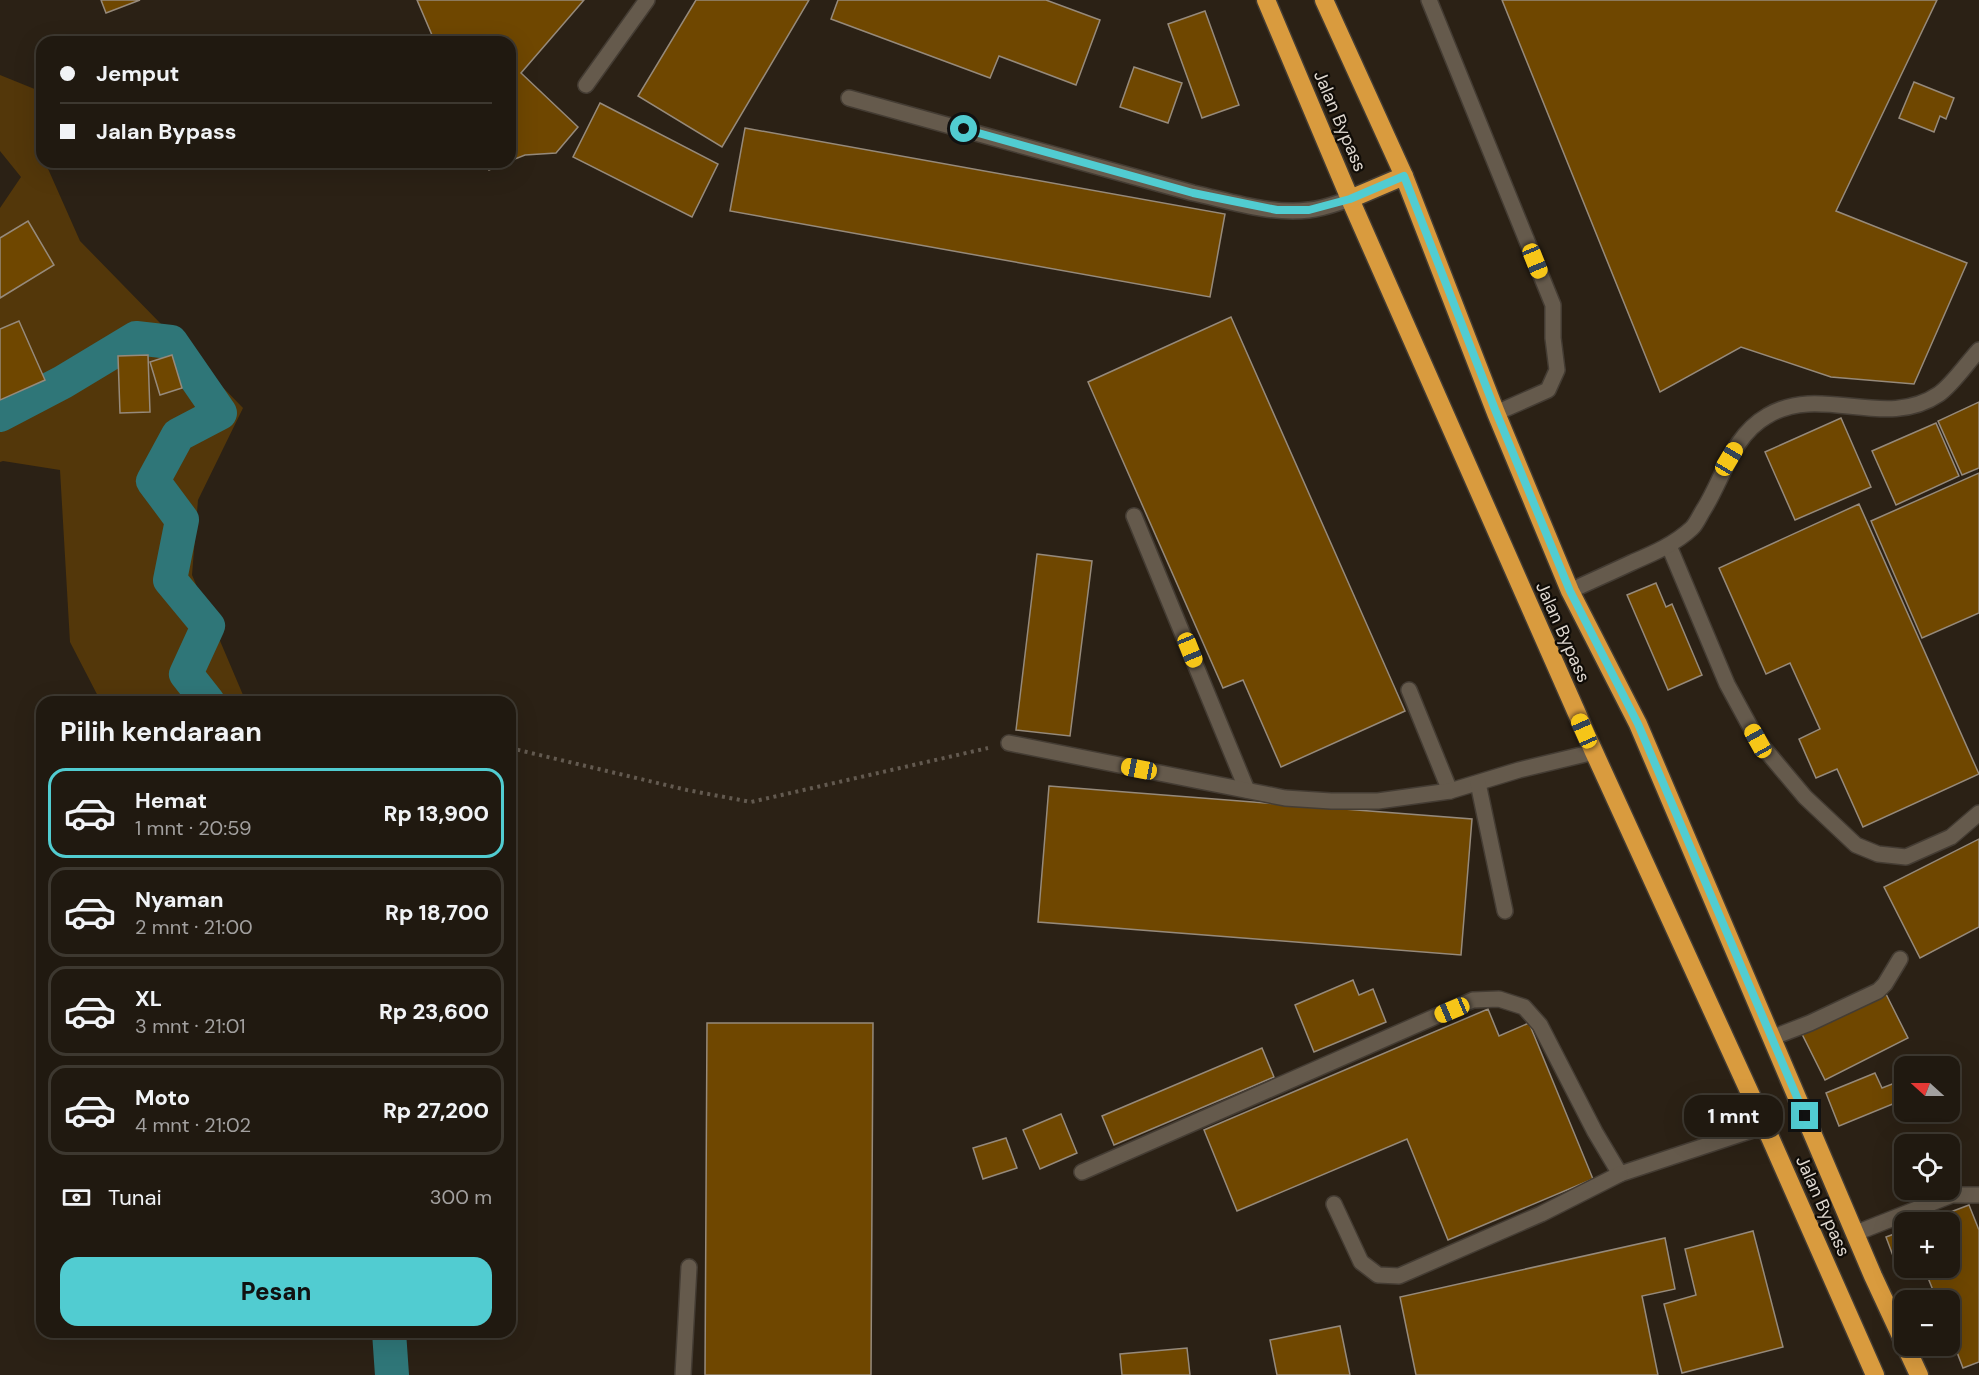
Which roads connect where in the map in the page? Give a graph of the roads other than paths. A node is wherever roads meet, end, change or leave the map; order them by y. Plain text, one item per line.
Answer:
1 (647, 0) edge
2 (1266, 0) edge
3 (1324, 0) edge
4 (1429, 0) edge
5 (586, 85) dead end
6 (849, 98) dead end
7 (1404, 176) junction
8 (1350, 199) junction
9 (1979, 350) edge
10 (1496, 412) junction
11 (1134, 516) dead end
12 (1669, 546) junction
13 (1570, 591) junction
14 (1409, 690) dead end
15 (1009, 743) road end
16 (1594, 752) junction
17 (1478, 783) junction
18 (1247, 790) junction
19 (1450, 791) junction
20 (1979, 813) edge
21 (1505, 911) dead end
22 (1900, 959) dead end
23 (1771, 1038) junction
24 (1765, 1126) junction
25 (1082, 1172) dead end
26 (1620, 1174) junction
27 (1979, 1195) edge
28 (1334, 1204) dead end
29 (1856, 1233) junction
30 (689, 1268) dead end
31 (683, 1375) edge
32 (1875, 1375) edge
33 (1919, 1375) edge

1 - 5 lane
2 - 8 highway, Jalan Bypass
3 - 7 highway, Jalan Bypass
4 - 10 lane
6 - 8 lane
7 - 8 highway
7 - 10 highway, Jalan Bypass
8 - 16 highway, Jalan Bypass
9 - 12 lane
10 - 13 highway, Jalan Bypass
11 - 18 lane
12 - 13 lane
12 - 20 lane
13 - 23 highway, Jalan Bypass
14 - 19 lane
15 - 18 lane
16 - 17 lane
16 - 24 highway, Jalan Bypass
17 - 19 lane
17 - 21 lane
18 - 19 lane
22 - 23 lane
23 - 29 highway, Jalan Bypass
24 - 26 lane
24 - 32 highway, Jalan Bypass
25 - 26 lane
26 - 28 lane
27 - 29 lane
29 - 33 highway, Jalan Bypass
30 - 31 lane

